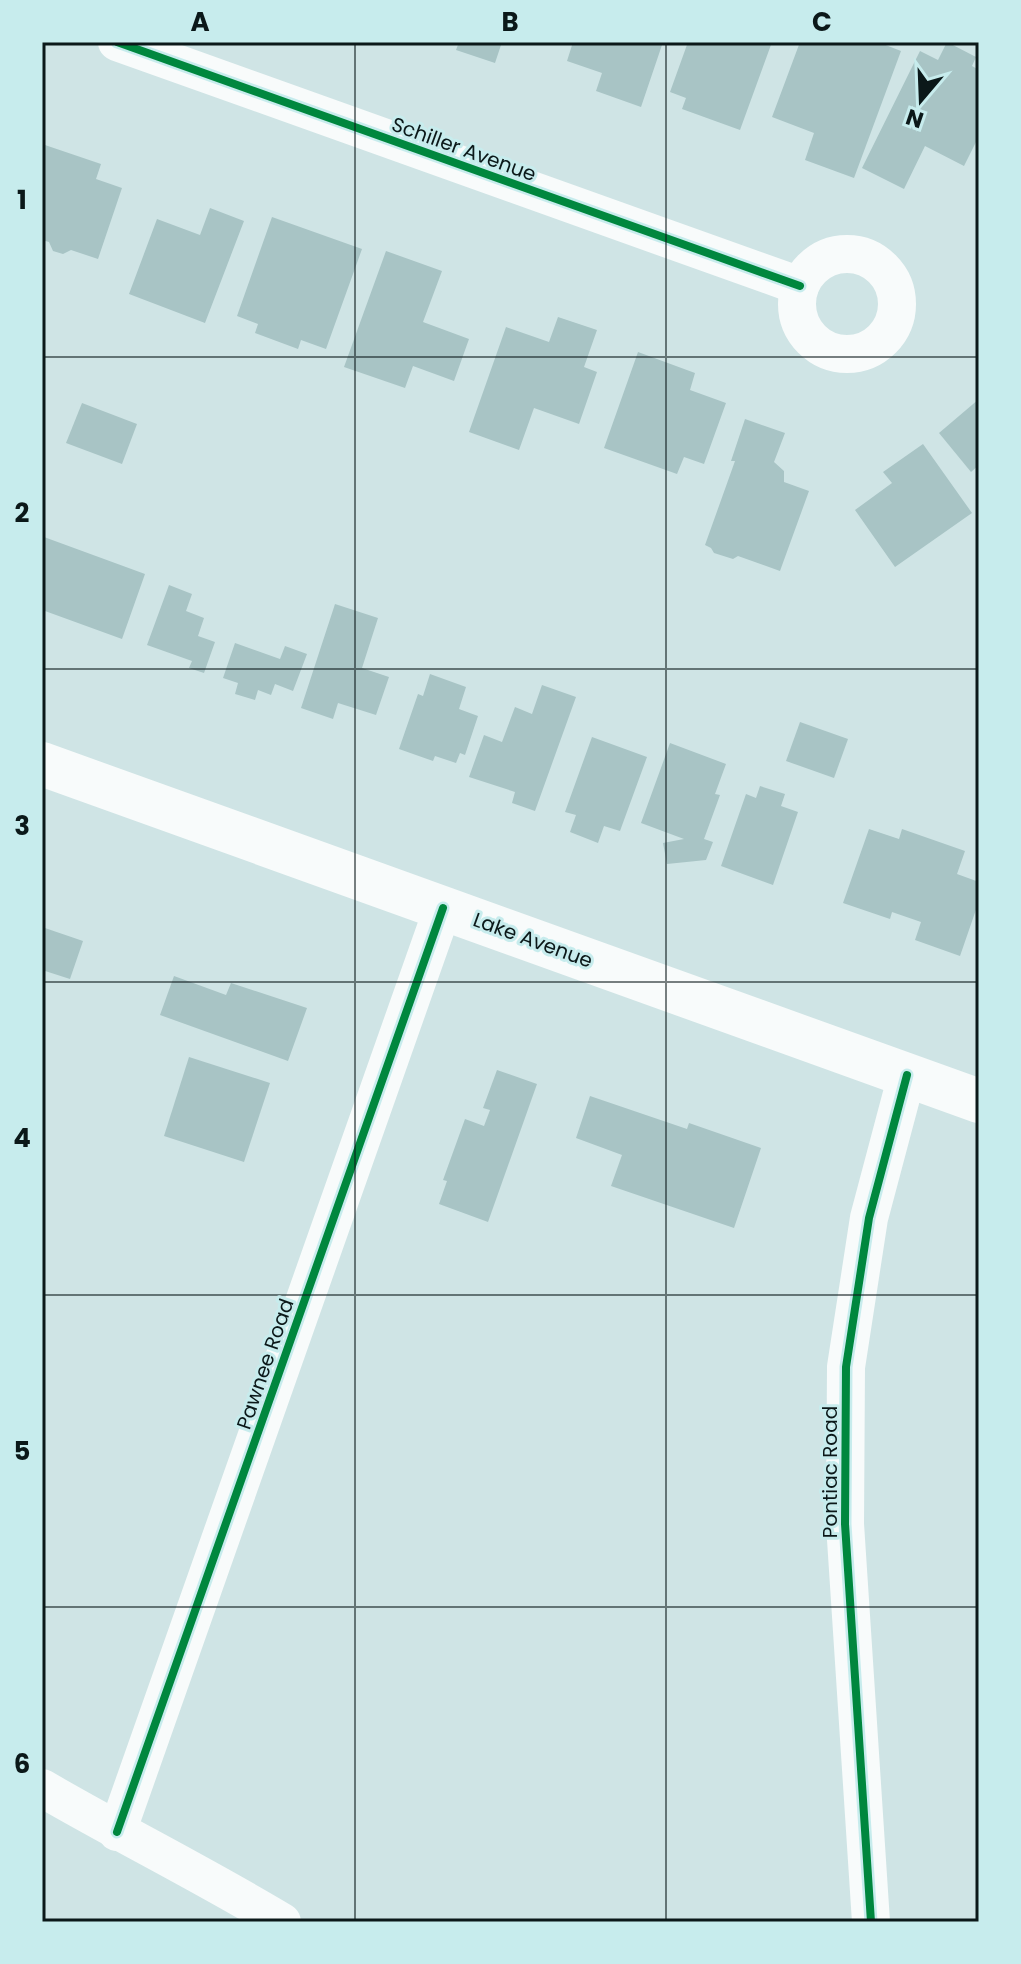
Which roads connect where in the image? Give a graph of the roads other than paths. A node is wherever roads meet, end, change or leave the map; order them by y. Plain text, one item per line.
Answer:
1 (117, 42) edge
2 (800, 286) dead end
3 (42, 764) edge
4 (443, 908) junction
5 (907, 1075) junction
6 (979, 1101) edge
7 (42, 1788) edge
8 (117, 1832) junction
9 (282, 1922) edge
10 (871, 1922) edge

1 - 2 street, Schiller Avenue
3 - 4 main road, Lake Avenue
4 - 5 main road, Lake Avenue
4 - 8 street, Pawnee Road
5 - 6 main road, Lake Avenue
5 - 10 street, Pontiac Road
7 - 8 street
8 - 9 street

